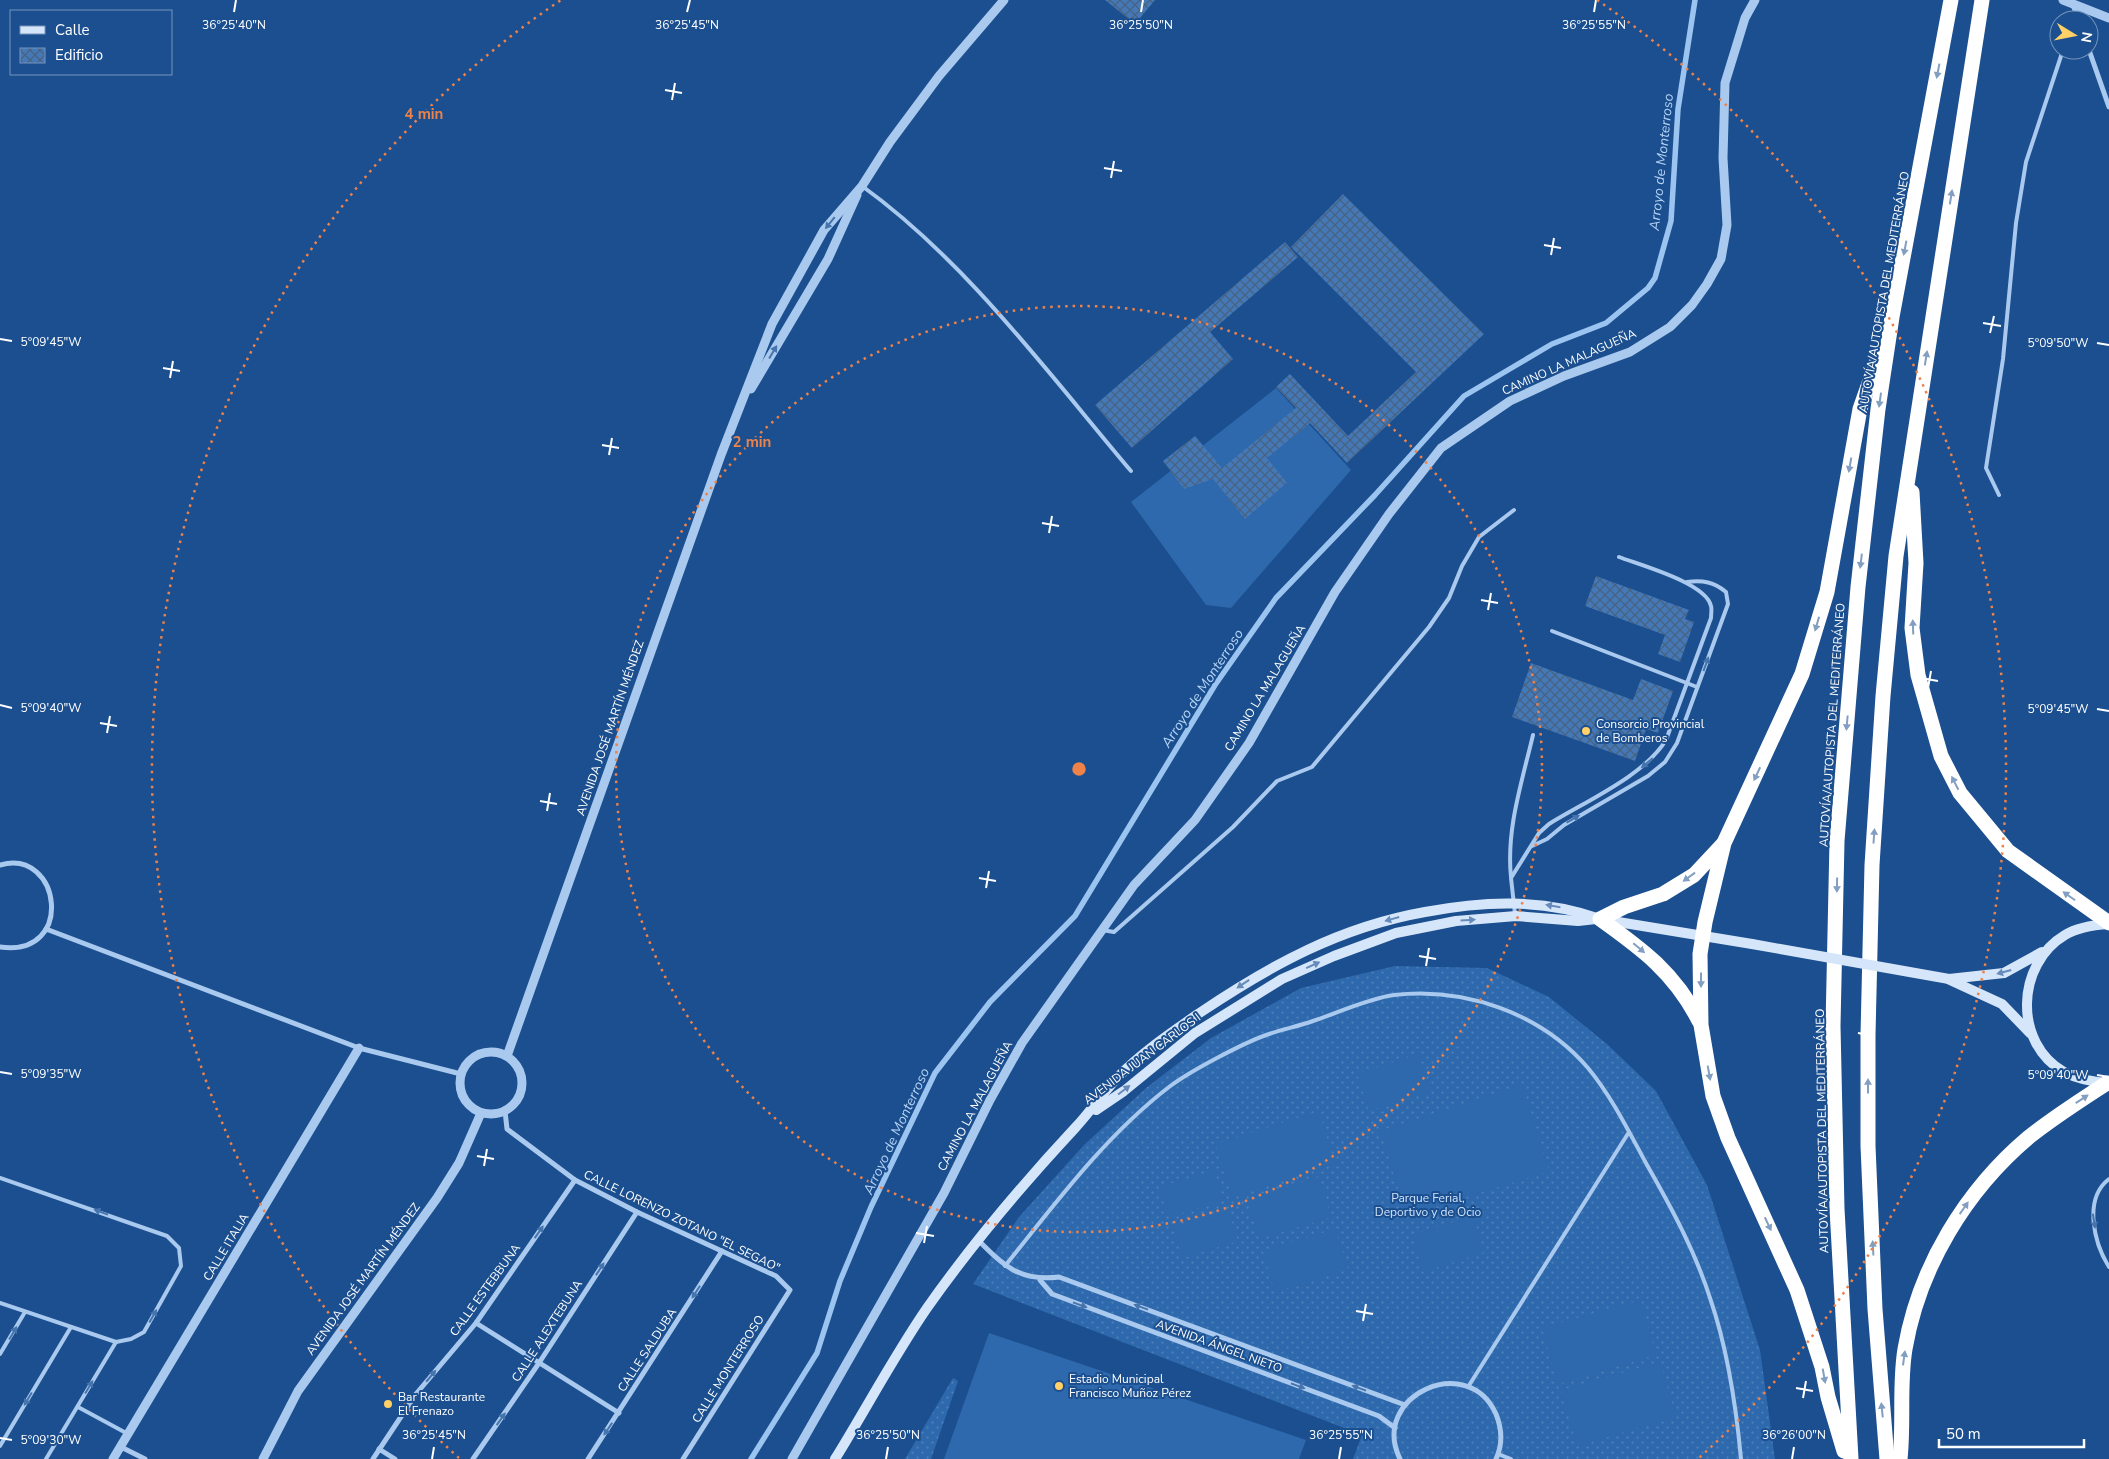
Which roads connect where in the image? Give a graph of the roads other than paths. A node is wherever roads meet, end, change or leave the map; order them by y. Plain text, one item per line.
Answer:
1 (1004, 0) edge
2 (1755, 0) edge
3 (1951, 0) edge
4 (1982, 0) edge
5 (2063, 0) edge
6 (2073, 4) junction
7 (2075, 10) edge
8 (2109, 18) edge
9 (2060, 60) edge
10 (2093, 60) edge
11 (2109, 107) edge
12 (862, 186) junction
13 (1892, 317) junction
14 (740, 409) junction
15 (1911, 458) junction
16 (1131, 471) dead end
17 (1999, 495) dead end
18 (1514, 510) dead end
19 (1619, 557) dead end
20 (1687, 582) junction
21 (1552, 631) dead end
22 (1688, 683) junction
23 (1697, 687) junction
24 (1533, 735) dead end
25 (1724, 843) junction
26 (1532, 846) junction
27 (0, 865) edge
28 (1512, 878) junction
29 (1514, 903) junction
30 (1516, 916) junction
31 (1600, 919) junction
32 (2109, 924) edge
33 (46, 929) junction
34 (1102, 930) junction
35 (1703, 936) junction
36 (0, 947) edge
37 (2047, 949) junction
38 (1949, 979) junction
39 (1701, 1025) junction
40 (2033, 1037) junction
41 (359, 1048) junction
42 (507, 1056) junction
43 (461, 1074) junction
44 (2108, 1083) edge
45 (504, 1111) junction
46 (481, 1113) junction
47 (1084, 1118) junction
48 (1629, 1132) junction
49 (0, 1178) edge
50 (2109, 1179) edge
51 (575, 1180) junction
52 (637, 1212) junction
53 (978, 1240) junction
54 (722, 1251) junction
55 (1005, 1266) junction
56 (2109, 1267) edge
57 (1040, 1280) junction
58 (790, 1290) joint
59 (0, 1303) edge
60 (25, 1312) junction
61 (476, 1323) junction
62 (71, 1327) junction
63 (116, 1342) junction
64 (0, 1354) edge
65 (539, 1363) junction
66 (1468, 1387) junction
67 (1405, 1405) junction
68 (78, 1407) junction
69 (619, 1413) junction
70 (1395, 1428) junction
71 (128, 1434) junction
72 (0, 1446) edge
73 (121, 1447) junction
74 (379, 1449) junction
75 (1398, 1456) edge
76 (1497, 1457) edge
77 (46, 1459) edge
78 (113, 1459) edge
79 (145, 1459) edge
80 (264, 1459) edge
81 (373, 1459) edge
82 (395, 1459) edge
83 (473, 1459) edge
84 (588, 1459) edge
85 (683, 1459) edge
86 (792, 1459) edge
87 (835, 1459) edge
88 (1393, 1459) edge
89 (1511, 1459) edge
90 (1741, 1459) edge
91 (1847, 1459) edge
92 (1851, 1459) edge
93 (1887, 1459) edge
94 (1900, 1459) edge

1 - 12 street, AVENIDA JOSÉ MARTÍN MÉNDEZ
2 - 34 street, CAMINO LA MALAGUEÑA
3 -> 13 highway, AUTOVÍA/AUTOPISTA DEL MEDITERRÁNEO
15 -> 4 highway
5 - 6 street
6 - 7 street
6 - 8 street
9 - 17 lane
10 - 11 street
14 -> 12 street, AVENIDA JOSÉ MARTÍN MÉNDEZ
12 -> 14 street, AVENIDA JOSÉ MARTÍN MÉNDEZ
12 - 16 lane
13 -> 25 highway
13 -> 92 highway, AUTOVÍA/AUTOPISTA DEL MEDITERRÁNEO
14 - 42 street, AVENIDA JOSÉ MARTÍN MÉNDEZ
32 -> 15 highway
93 -> 15 highway
18 - 34 lane
19 - 20 lane
20 - 22 lane
23 -> 20 lane
21 - 22 lane
22 - 23 lane
22 -> 26 lane
26 -> 23 lane
24 - 28 lane
25 -> 31 highway
25 - 35 highway
26 - 28 lane
27 - 33 street
28 - 29 lane
29 - 30 lane
31 -> 29 main road, AVENIDA JUAN CARLOS I
29 -> 47 main road, AVENIDA JUAN CARLOS I
30 - 31 main road, AVENIDA JUAN CARLOS I
47 -> 30 main road, AVENIDA JUAN CARLOS I
31 - 35 main road
31 -> 39 highway
32 - 37 main road
33 - 36 street
33 - 41 street
34 - 86 street, CAMINO LA MALAGUEÑA
35 - 38 main road, bridge
35 -> 39 highway
37 -> 38 main road
37 - 40 main road
38 - 40 main road
39 -> 91 highway
40 - 44 main road
41 - 43 street
41 - 71 street, CALLE ITALIA
42 - 43 street
42 - 45 street
43 - 46 street
94 -> 44 highway
45 - 46 street
45 - 51 street, CALLE LORENZO ZOTANO "EL SEGAO"
46 - 80 street, AVENIDA JOSÉ MARTÍN MÉNDEZ
47 - 53 main road, AVENIDA JUAN CARLOS I
48 - 55 lane
48 - 66 lane
48 - 90 lane
63 -> 49 lane
50 -> 56 lane
51 - 52 street, CALLE LORENZO ZOTANO "EL SEGAO"
61 -> 51 street, CALLE ESTEBBUNA
52 - 54 street, CALLE LORENZO ZOTANO "EL SEGAO"
65 -> 52 street, CALLE ALEXTEBUNA
53 - 55 street, AVENIDA ÁNGEL NIETO
53 - 87 main road, AVENIDA JUAN CARLOS I
54 - 58 street, CALLE LORENZO ZOTANO "EL SEGAO"
54 -> 69 street, CALLE SALDUBA
55 - 57 street, AVENIDA ÁNGEL NIETO
67 -> 57 street, AVENIDA ÁNGEL NIETO
57 -> 70 street, AVENIDA ÁNGEL NIETO
58 - 85 street, CALLE MONTERROSO
59 - 60 lane
60 - 62 lane
64 -> 60 lane
61 - 65 street
74 -> 61 street, CALLE ESTEBBUNA
62 - 63 lane
62 -> 72 lane
68 -> 63 lane
65 - 69 street
83 -> 65 street, CALLE ALEXTEBUNA
66 - 67 street
66 - 76 street
67 - 70 street
68 - 71 lane
68 - 77 lane
69 -> 84 street, CALLE SALDUBA
70 - 75 street
71 - 73 street, CALLE ITALIA
73 - 78 street, CALLE ITALIA
73 - 79 street
74 - 81 street, CALLE ESTEBBUNA
74 - 82 street
75 - 88 street
76 - 89 lane

